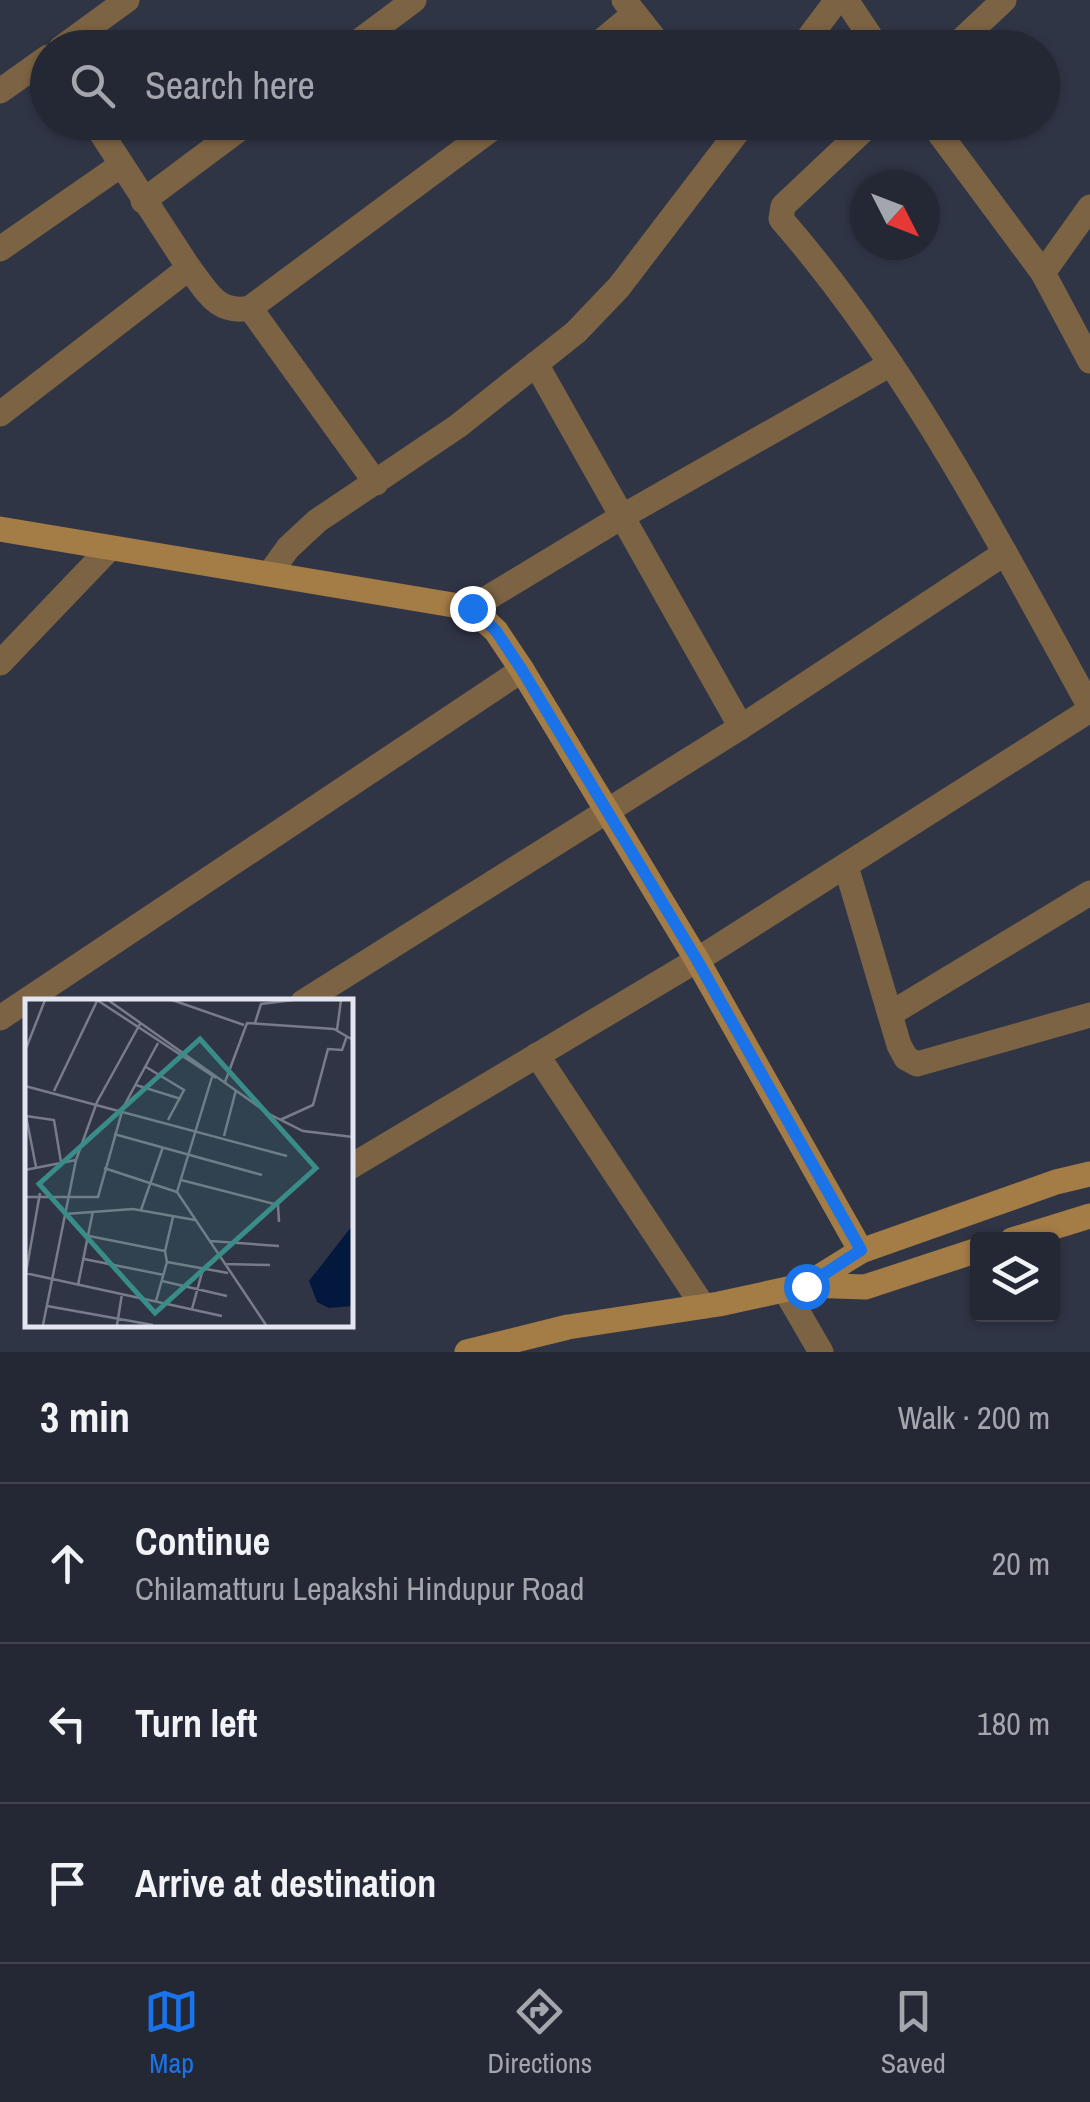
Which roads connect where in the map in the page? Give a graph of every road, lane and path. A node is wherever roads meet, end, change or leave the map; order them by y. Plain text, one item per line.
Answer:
1 (127, 0) edge
2 (414, 0) edge
3 (837, 0) edge
4 (846, 0) edge
5 (1004, 0) edge
6 (629, 7) edge
7 (86, 30) edge
8 (374, 30) edge
9 (609, 30) edge
10 (648, 30) edge
11 (815, 30) edge
12 (866, 30) edge
13 (972, 30) edge
14 (30, 71) edge
15 (0, 92) edge
16 (105, 140) edge
17 (224, 140) edge
18 (478, 140) edge
19 (726, 140) edge
20 (853, 140) edge
21 (945, 140) edge
22 (121, 165) junction
23 (143, 201) junction
24 (1090, 207) edge
25 (0, 249) edge
26 (188, 268) junction
27 (1044, 274) junction
28 (250, 308) junction
29 (1090, 361) edge
30 (536, 364) junction
31 (889, 364) junction
32 (3, 405) edge
33 (376, 483) junction
34 (622, 516) junction
35 (0, 529) edge
36 (109, 549) junction
37 (1005, 553) junction
38 (270, 574) junction
39 (472, 608) junction
40 (0, 662) edge
41 (522, 670) junction
42 (1090, 708) edge
43 (741, 727) junction
44 (605, 810) junction
45 (846, 866) junction
46 (1090, 893) edge
47 (697, 960) junction
48 (28, 999) edge
49 (308, 999) edge
50 (25, 1001) edge
51 (890, 1014) junction
52 (1090, 1015) edge
53 (0, 1018) edge
54 (536, 1056) junction
55 (352, 1166) edge
56 (1090, 1174) edge
57 (1090, 1216) edge
58 (1038, 1232) edge
59 (861, 1250) junction
60 (970, 1253) edge
61 (796, 1288) junction
62 (702, 1306) junction
63 (467, 1352) edge
64 (821, 1352) edge

1 - 7 street
2 - 8 street
3 - 11 street
4 - 12 street
5 - 13 street
6 - 9 street
6 - 10 street
14 - 15 street
16 - 22 street
17 - 23 street
18 - 28 street
19 - 30 street
20 - 31 street
21 - 27 street
22 - 23 street
22 - 25 street
23 - 26 street
24 - 27 street
26 - 28 street
26 - 32 street
27 - 29 street
28 - 33 street
30 - 33 street
30 - 34 street
31 - 34 street
31 - 37 street
33 - 38 street
34 - 39 street
34 - 43 street
35 - 36 main road
36 - 38 main road
36 - 40 street
37 - 42 street
37 - 43 street
38 - 39 main road
39 - 41 main road
41 - 44 main road
41 - 48 street
42 - 45 street
43 - 44 street
44 - 47 main road
44 - 49 street
45 - 47 street
45 - 51 street
46 - 51 street
47 - 54 street
47 - 59 main road
50 - 53 street
51 - 52 street
54 - 55 street
54 - 62 street
56 - 59 main road
57 - 58 main road
59 - 61 main road
60 - 61 main road
61 - 62 main road
61 - 64 street
62 - 63 main road

